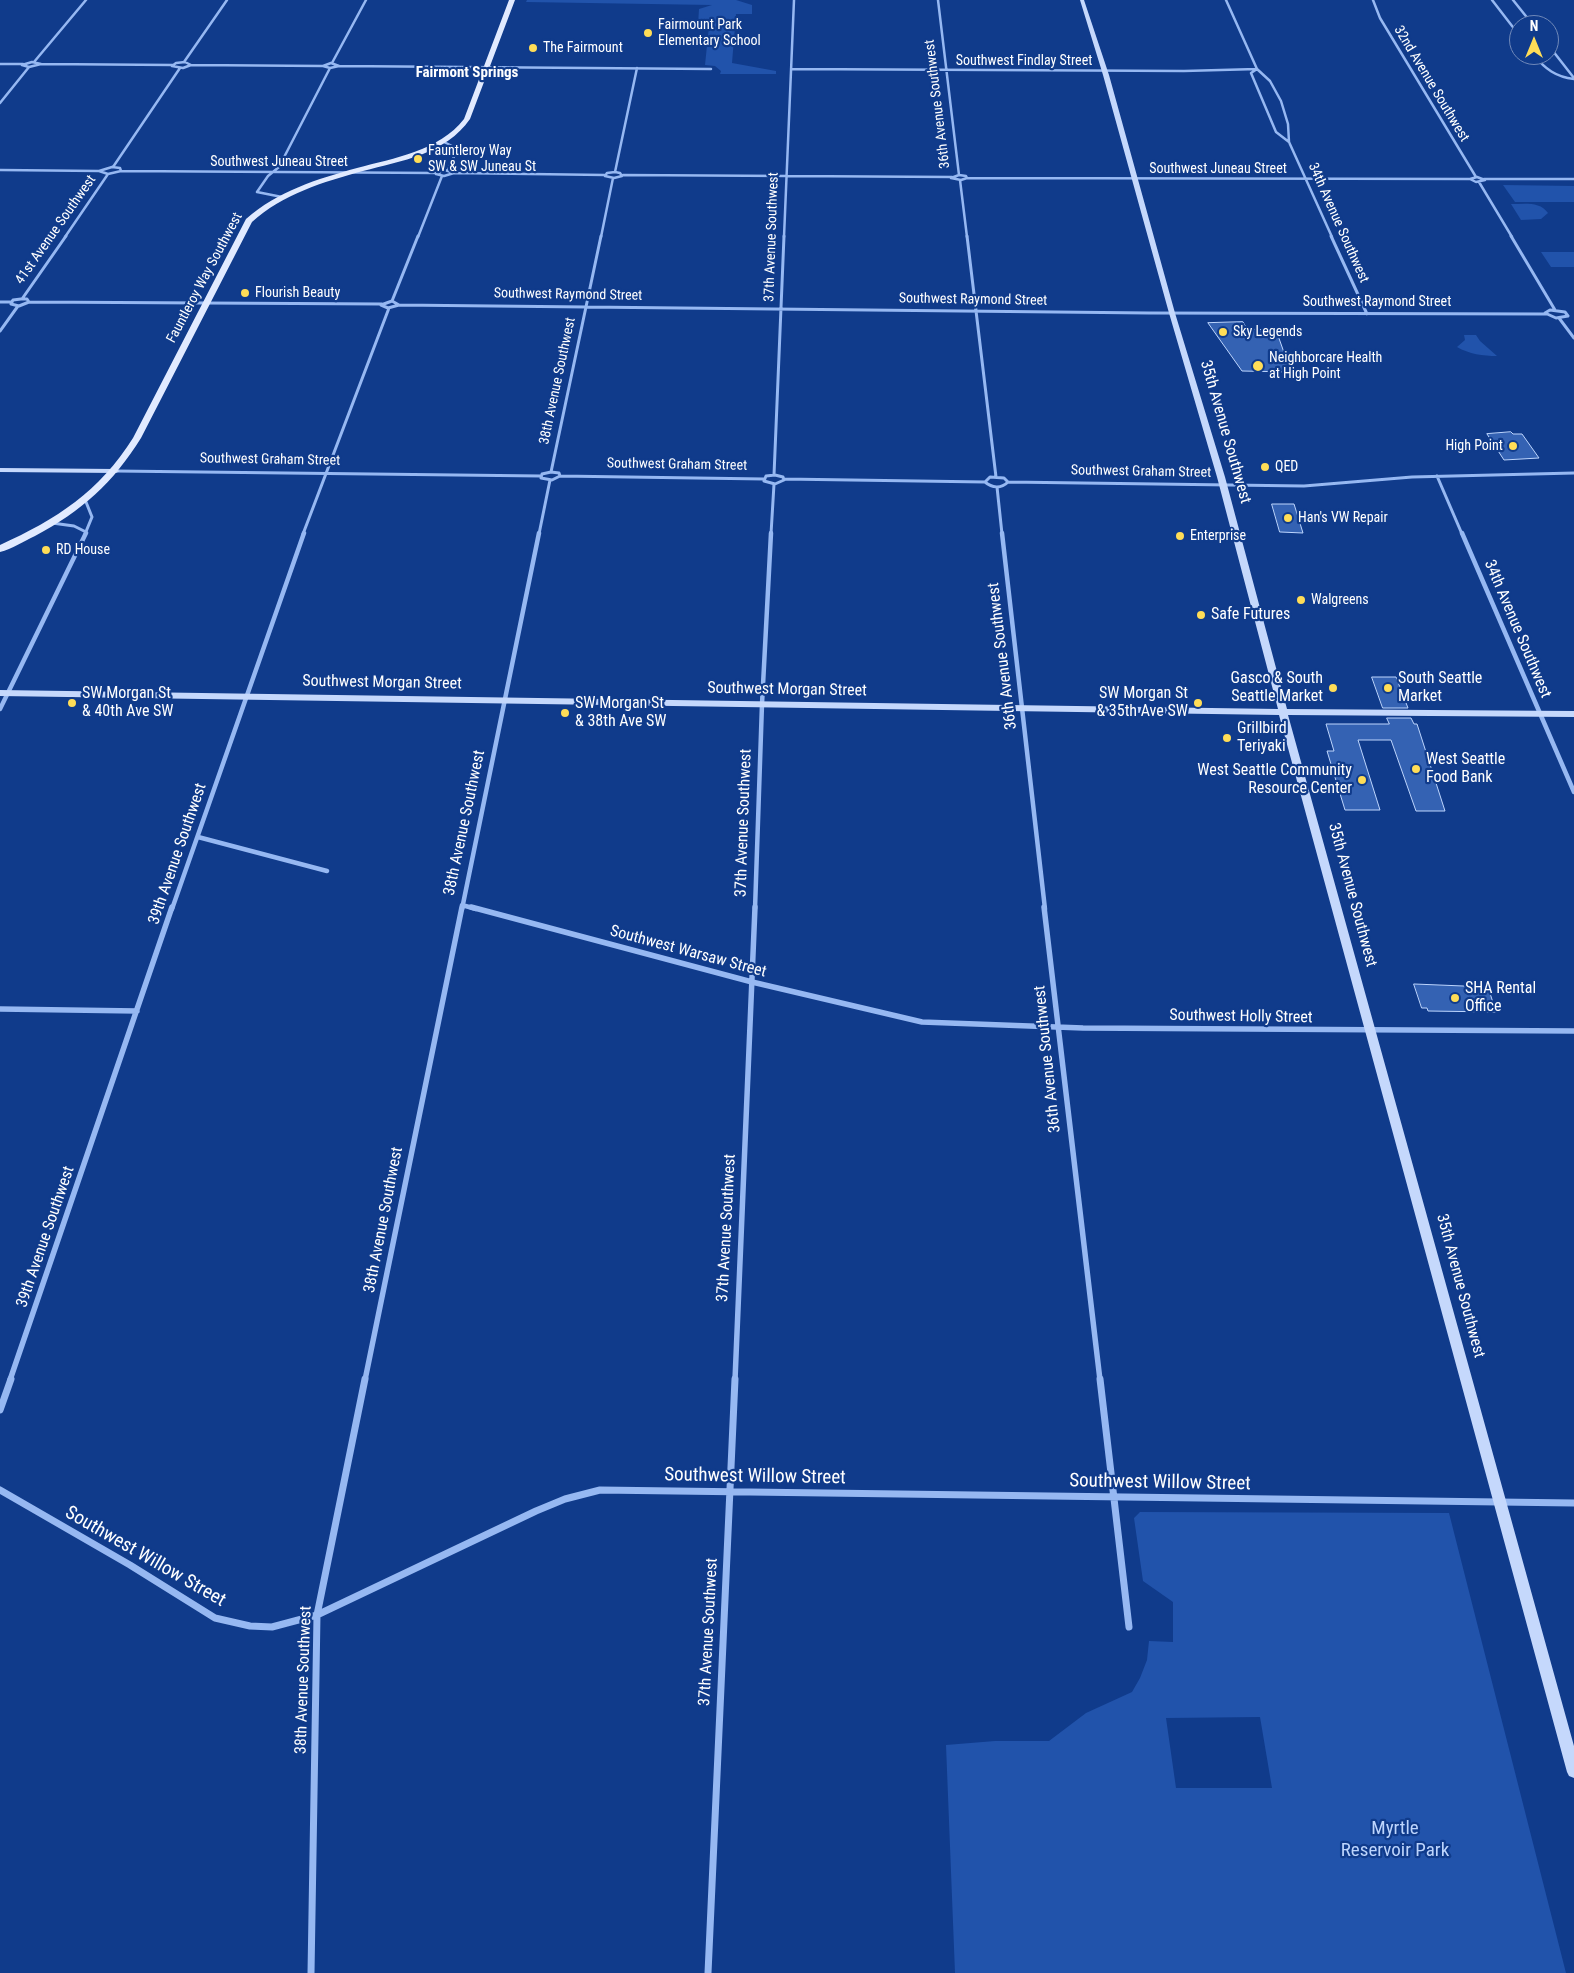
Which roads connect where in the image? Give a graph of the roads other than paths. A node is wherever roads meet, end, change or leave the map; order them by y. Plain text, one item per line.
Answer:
1 (86, 0) edge
2 (226, 0) edge
3 (366, 0) edge
4 (512, 0) edge
5 (794, 0) edge
6 (938, 0) edge
7 (1082, 0) edge
8 (1226, 0) edge
9 (1373, 0) edge
10 (1492, 0) edge
11 (1513, 0) edge
12 (1524, 15) edge
13 (1509, 22) edge
14 (1559, 59) edge
15 (34, 62) junction
16 (184, 62) junction
17 (0, 64) edge
18 (22, 64) junction
19 (41, 64) junction
20 (332, 64) junction
21 (173, 65) junction
22 (191, 65) junction
23 (1543, 65) edge
24 (323, 66) junction
25 (339, 66) junction
26 (29, 67) junction
27 (487, 67) junction
28 (180, 68) junction
29 (330, 68) junction
30 (637, 68) junction
31 (711, 69) dead end
32 (791, 69) junction
33 (1257, 69) junction
34 (946, 70) junction
35 (1568, 70) junction
36 (1574, 70) edge
37 (1105, 71) junction
38 (1574, 78) edge
39 (0, 103) edge
40 (444, 142) junction
41 (1289, 142) junction
42 (112, 167) junction
43 (0, 170) edge
44 (121, 170) junction
45 (448, 170) junction
46 (99, 171) junction
47 (273, 172) junction
48 (356, 172) junction
49 (615, 172) junction
50 (436, 173) junction
51 (454, 173) junction
52 (108, 174) junction
53 (605, 175) junction
54 (623, 175) junction
55 (959, 175) junction
56 (442, 176) junction
57 (787, 176) junction
58 (952, 177) junction
59 (1476, 177) junction
60 (613, 178) junction
61 (967, 178) junction
62 (1136, 178) junction
63 (1574, 178) edge
64 (1306, 179) junction
65 (1470, 179) junction
66 (1484, 179) junction
67 (960, 180) junction
68 (1479, 182) junction
69 (282, 197) junction
70 (22, 299) junction
71 (0, 302) edge
72 (11, 302) junction
73 (29, 302) junction
74 (392, 302) junction
75 (206, 303) junction
76 (382, 304) junction
77 (399, 304) junction
78 (18, 306) junction
79 (587, 307) junction
80 (389, 308) junction
81 (782, 309) junction
82 (1555, 310) junction
83 (976, 311) junction
84 (1172, 313) junction
85 (1367, 314) junction
86 (1546, 314) junction
87 (1568, 314) junction
88 (1573, 314) edge
89 (1559, 318) junction
90 (0, 331) edge
91 (1574, 338) edge
92 (0, 470) edge
93 (116, 471) junction
94 (551, 472) junction
95 (325, 473) junction
96 (1574, 473) edge
97 (774, 475) junction
98 (541, 476) junction
99 (560, 476) junction
100 (1437, 476) junction
101 (996, 477) junction
102 (764, 479) junction
103 (784, 479) junction
104 (550, 480) junction
105 (985, 482) junction
106 (1008, 482) junction
107 (774, 484) junction
108 (997, 486) junction
109 (1223, 486) junction
110 (86, 502) junction
111 (52, 523) junction
112 (86, 532) junction
113 (0, 549) edge
114 (4, 693) edge
115 (245, 696) junction
116 (504, 699) junction
117 (762, 704) junction
118 (1023, 708) junction
119 (0, 709) edge
120 (1283, 712) junction
121 (1540, 714) junction
122 (1574, 714) edge
123 (1574, 792) edge
124 (198, 837) junction
125 (328, 871) dead end
126 (462, 905) junction
127 (752, 982) junction
128 (0, 1009) edge
129 (137, 1012) junction
130 (909, 1020) joint
131 (1058, 1027) junction
132 (1371, 1030) junction
133 (1574, 1031) edge
134 (0, 1410) edge
135 (0, 1490) edge
136 (729, 1492) junction
137 (1112, 1497) junction
138 (1501, 1502) junction
139 (1574, 1503) edge
140 (317, 1615) junction
141 (1129, 1627) dead end
142 (1574, 1772) edge
143 (311, 1973) edge
144 (708, 1973) edge

1 - 15 street
2 - 16 street
3 - 20 street
4 - 27 main road, Fauntleroy Way Southwest
5 - 32 street, 37th Avenue Southwest
6 - 34 street, 36th Avenue Southwest
7 - 37 main road, 35th Avenue Southwest
8 - 33 street, 34th Avenue Southwest
9 - 59 street, 32nd Avenue Southwest
10 - 13 street
11 - 12 street
14 - 35 street
15 - 18 street
15 - 19 street
16 - 21 street
16 - 22 street
17 - 18 street
18 - 26 street
19 - 21 street
19 - 26 street
20 - 24 street
20 - 25 street
21 - 28 street
22 - 24 street
22 - 28 street
23 - 38 street
24 - 29 street
25 - 27 street
25 - 29 street
26 - 39 street
27 - 30 street
27 - 40 main road, Fauntleroy Way Southwest
28 - 42 street, 41st Avenue Southwest
29 - 47 street
30 - 31 street
30 - 49 street
32 - 34 street, Southwest Findlay Street
32 - 57 street, 37th Avenue Southwest
33 - 37 street, Southwest Findlay Street
33 - 41 street, 34th Avenue Southwest
33 - 41 street, 34th Avenue Southwest
34 - 37 street, Southwest Findlay Street
34 - 55 street, 36th Avenue Southwest
35 - 36 street
35 - 38 street
37 - 62 main road, 35th Avenue Southwest
40 - 45 street
40 - 48 main road, Fauntleroy Way Southwest
41 - 64 street, 34th Avenue Southwest
42 - 44 street
42 - 46 street
43 - 46 street
44 - 47 street, Southwest Juneau Street
44 - 52 street
45 - 50 street
45 - 51 street
46 - 52 street
47 - 48 street, Southwest Juneau Street
47 - 69 street
48 - 50 street, Southwest Juneau Street
48 - 69 main road, Fauntleroy Way Southwest
49 - 53 street
49 - 54 street
50 - 56 street
51 - 53 street
51 - 56 street
52 - 70 street, 41st Avenue Southwest
53 - 60 street
54 - 57 street
54 - 60 street
55 - 58 street
55 - 61 street
56 - 74 street
57 - 58 street
57 - 81 street, 37th Avenue Southwest
58 - 67 street
59 - 65 street
59 - 66 street
60 - 79 street, 38th Avenue Southwest
61 - 62 street, Southwest Juneau Street
61 - 67 street
62 - 64 street, Southwest Juneau Street
62 - 84 main road, 35th Avenue Southwest
63 - 66 street
64 - 65 street, Southwest Juneau Street
64 - 85 street, 34th Avenue Southwest
65 - 68 street
66 - 68 street
67 - 83 street, 36th Avenue Southwest
68 - 82 street
69 - 75 main road, Fauntleroy Way Southwest
70 - 72 street
70 - 73 street
71 - 72 street
72 - 78 street
73 - 75 street
73 - 78 street
74 - 76 street
74 - 77 street
75 - 76 street
75 - 93 main road, Fauntleroy Way Southwest
76 - 80 street
77 - 79 street, Southwest Raymond Street
77 - 80 street
78 - 90 street, 41st Avenue Southwest
79 - 81 street, Southwest Raymond Street
79 - 94 street, 38th Avenue Southwest
80 - 95 street, 39th Avenue Southwest
81 - 83 street, Southwest Raymond Street
81 - 97 street, 37th Avenue Southwest
82 - 86 street
82 - 87 street
83 - 84 street, Southwest Raymond Street
83 - 101 street, 36th Avenue Southwest
84 - 85 street, Southwest Raymond Street
84 - 109 main road, 35th Avenue Southwest
85 - 86 street, Southwest Raymond Street
86 - 89 street
87 - 88 street
87 - 89 street
89 - 91 street
92 - 93 main road, Southwest Graham Street
93 - 95 street, Southwest Graham Street
93 - 110 main road, Fauntleroy Way Southwest
94 - 98 street
94 - 99 street
95 - 98 street, Southwest Graham Street
95 - 115 street, 39th Avenue Southwest
96 - 100 street, Southwest Graham Street
97 - 102 street
97 - 103 street
98 - 104 street
99 - 102 street, Southwest Graham Street
99 - 104 street
100 - 109 street, Southwest Graham Street
100 - 121 street, 34th Avenue Southwest
101 - 105 street
101 - 106 street
102 - 107 street
103 - 105 street
103 - 107 street
104 - 116 street, 38th Avenue Southwest
105 - 108 street
106 - 108 street
106 - 109 street, Southwest Graham Street
107 - 117 street, 37th Avenue Southwest
108 - 118 street, 36th Avenue Southwest
109 - 120 main road, 35th Avenue Southwest
110 - 111 main road, Fauntleroy Way Southwest
110 - 112 street
111 - 112 street
111 - 113 main road, Fauntleroy Way Southwest
112 - 114 street
114 - 115 main road, Southwest Morgan Street
114 - 119 street
115 - 116 main road, Southwest Morgan Street
115 - 124 street, 39th Avenue Southwest
116 - 117 main road, Southwest Morgan Street
116 - 126 street, 38th Avenue Southwest
117 - 118 main road, Southwest Morgan Street
117 - 127 street, 37th Avenue Southwest
118 - 120 main road, Southwest Morgan Street
118 - 131 street, 36th Avenue Southwest
120 - 121 main road, Southwest Morgan Street
120 - 132 main road, 35th Avenue Southwest
121 - 122 main road, Southwest Morgan Street
121 - 123 street, 34th Avenue Southwest
124 - 125 street
124 - 129 street, 39th Avenue Southwest
126 - 127 street, Southwest Warsaw Street
126 - 140 street, 38th Avenue Southwest
127 - 130 street, Southwest Warsaw Street
127 - 136 street, 37th Avenue Southwest
128 - 129 street
129 - 134 street, 39th Avenue Southwest
130 - 131 street, Southwest Holly Street
131 - 132 street, Southwest Holly Street
131 - 137 street, 36th Avenue Southwest
132 - 133 street, Southwest Holly Street
132 - 138 main road, 35th Avenue Southwest
135 - 140 street, Southwest Willow Street
136 - 137 street, Southwest Willow Street
136 - 140 street, Southwest Willow Street
136 - 144 street, 37th Avenue Southwest
137 - 138 street, Southwest Willow Street
137 - 141 street, 36th Avenue Southwest
138 - 139 street, Southwest Willow Street
138 - 142 main road, 35th Avenue Southwest
140 - 143 street, 38th Avenue Southwest

